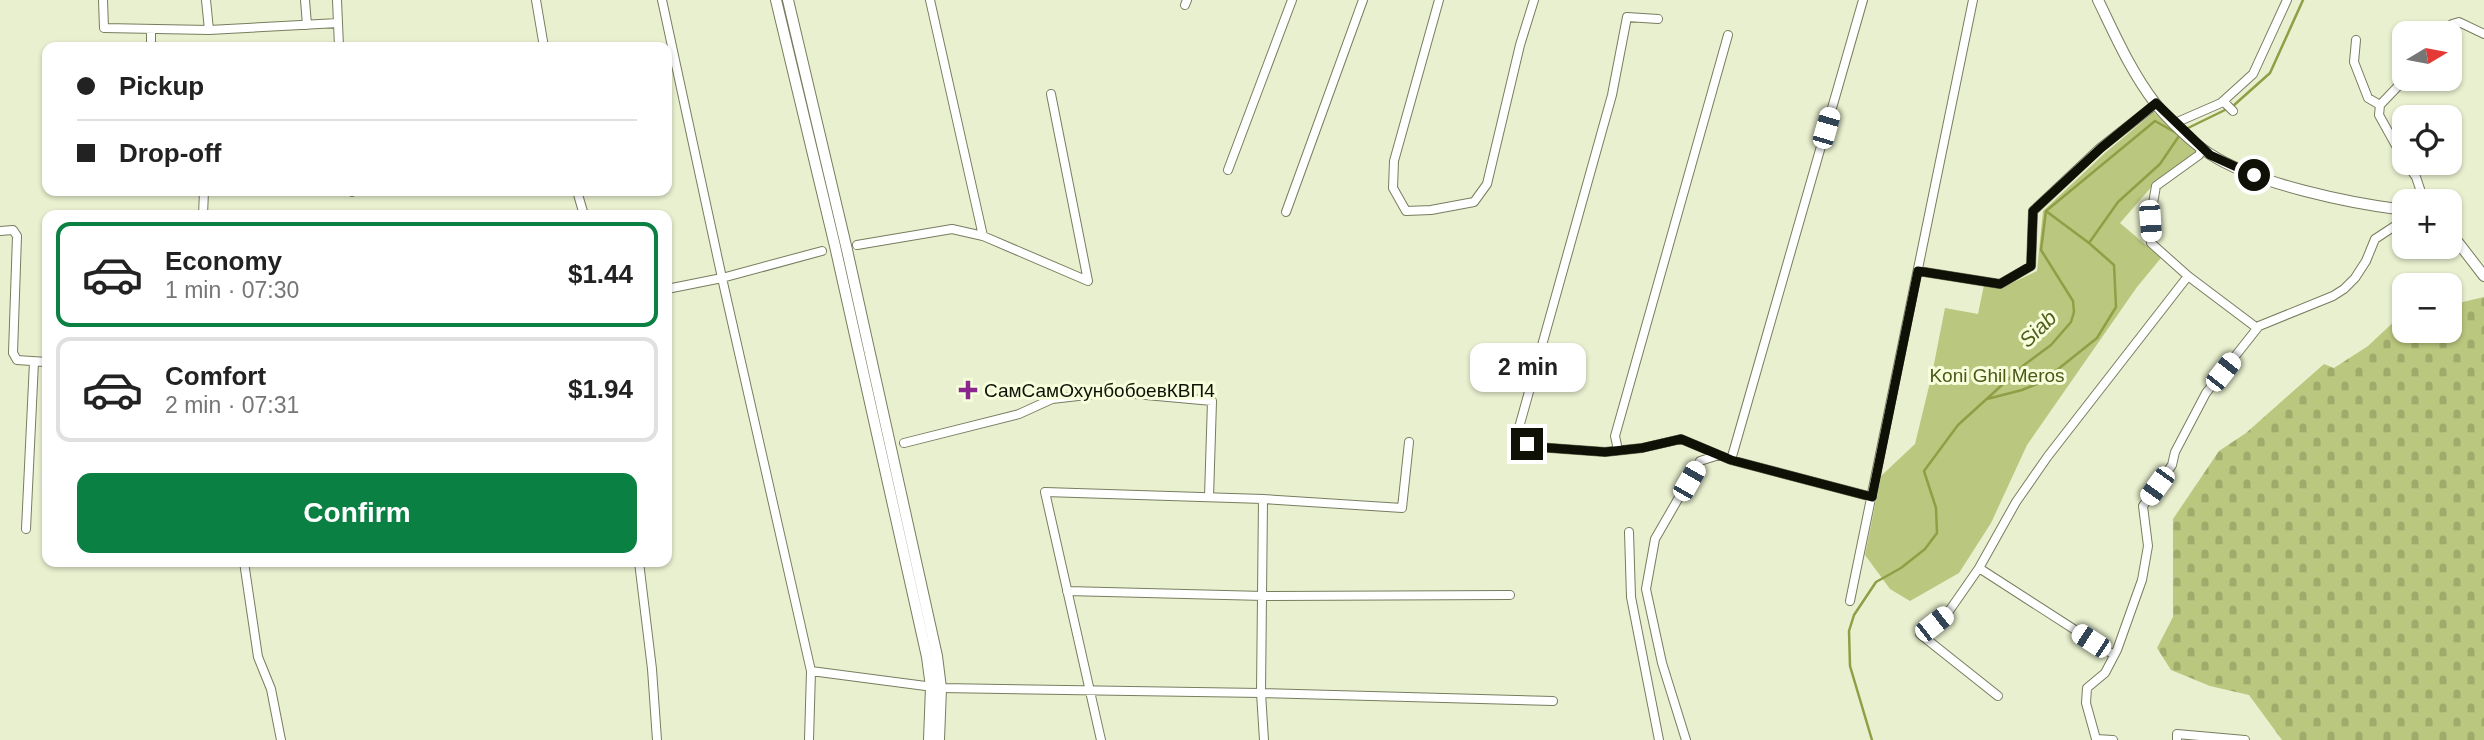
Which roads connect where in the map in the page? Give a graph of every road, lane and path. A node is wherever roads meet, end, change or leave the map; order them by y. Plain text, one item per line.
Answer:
1 (103, 0) edge
2 (206, 0) edge
3 (305, 0) edge
4 (337, 0) edge
5 (536, 0) edge
6 (662, 0) edge
7 (776, 0) edge
8 (788, 0) edge
9 (930, 0) edge
10 (1292, 0) edge
11 (1363, 0) edge
12 (1439, 0) edge
13 (1534, 0) edge
14 (1863, 0) edge
15 (1973, 0) edge
16 (2098, 0) edge
17 (2287, 0) edge
18 (1658, 19) dead end
19 (338, 23) junction
20 (2462, 23) edge
21 (307, 25) junction
22 (151, 29) junction
23 (209, 30) junction
24 (2484, 34) edge
25 (1728, 35) dead end
26 (2356, 40) dead end
27 (151, 42) edge
28 (339, 42) edge
29 (543, 42) edge
30 (671, 42) edge
31 (672, 46) edge
32 (2393, 91) edge
33 (1051, 94) dead end
34 (2225, 102) junction
35 (2156, 103) junction
36 (2380, 105) junction
37 (2233, 111) dead end
38 (2175, 123) junction
39 (2392, 138) edge
40 (2202, 148) junction
41 (1228, 170) dead end
42 (2392, 208) edge
43 (1286, 212) dead end
44 (2392, 228) edge
45 (0, 231) edge
46 (983, 236) junction
47 (857, 245) dead end
48 (2462, 248) edge
49 (822, 251) dead end
50 (1918, 271) junction
51 (2188, 276) junction
52 (2484, 276) edge
53 (722, 278) junction
54 (672, 288) edge
55 (2258, 328) junction
56 (34, 362) junction
57 (42, 362) edge
58 (1409, 442) dead end
59 (904, 443) dead end
60 (1618, 450) junction
61 (1719, 455) junction
62 (1731, 460) junction
63 (1209, 497) junction
64 (1872, 497) junction
65 (1263, 499) junction
66 (26, 529) dead end
67 (1629, 532) dead end
68 (245, 567) edge
69 (640, 567) edge
70 (1979, 568) junction
71 (1067, 591) junction
72 (1264, 596) junction
73 (1510, 596) dead end
74 (1850, 601) dead end
75 (2114, 655) junction
76 (811, 671) junction
77 (936, 687) junction
78 (1090, 691) junction
79 (1261, 693) junction
80 (1998, 696) dead end
81 (1553, 701) dead end
82 (281, 740) edge
83 (657, 740) edge
84 (809, 740) edge
85 (929, 740) edge
86 (939, 740) edge
87 (1101, 740) edge
88 (1264, 740) edge
89 (1659, 740) edge
90 (1686, 740) edge
91 (2113, 740) edge
92 (2177, 740) edge
93 (2245, 740) edge

1 - 22 street
2 - 23 street
3 - 21 street
4 - 19 street
5 - 29 street
6 - 30 street
7 - 77 main road
8 - 77 main road
9 - 46 street
10 - 41 street
11 - 43 street
12 - 13 street
14 - 62 street
15 - 50 street
16 - 35 main road
17 - 34 street
18 - 60 street
19 - 21 street
19 - 28 street
20 - 24 street
21 - 23 street
22 - 23 street
22 - 27 street
25 - 60 street
26 - 36 street
31 - 53 street
32 - 36 street
33 - 46 street
34 - 37 street
34 - 38 street
35 - 38 main road
35 - 50 street
36 - 39 street
38 - 40 main road
40 - 42 main road
40 - 51 street
44 - 55 street
45 - 56 street
46 - 47 street
48 - 52 main road
49 - 53 street
50 - 64 street
51 - 55 street
51 - 70 street
53 - 54 street
53 - 76 street
55 - 75 street
56 - 57 street
56 - 66 street
58 - 65 street
59 - 63 street
60 - 61 street
61 - 62 street
61 - 90 street
62 - 64 street
63 - 65 street
63 - 71 street
64 - 74 street
65 - 72 street
67 - 89 street
68 - 82 street
69 - 83 street
70 - 75 street
70 - 80 street
71 - 72 street
71 - 78 street
72 - 73 street
72 - 79 street
75 - 91 street
76 - 77 street
76 - 84 street
77 - 78 street
77 - 85 main road
77 - 86 main road
78 - 79 street
78 - 87 street
79 - 81 street
79 - 88 street
92 - 93 street

